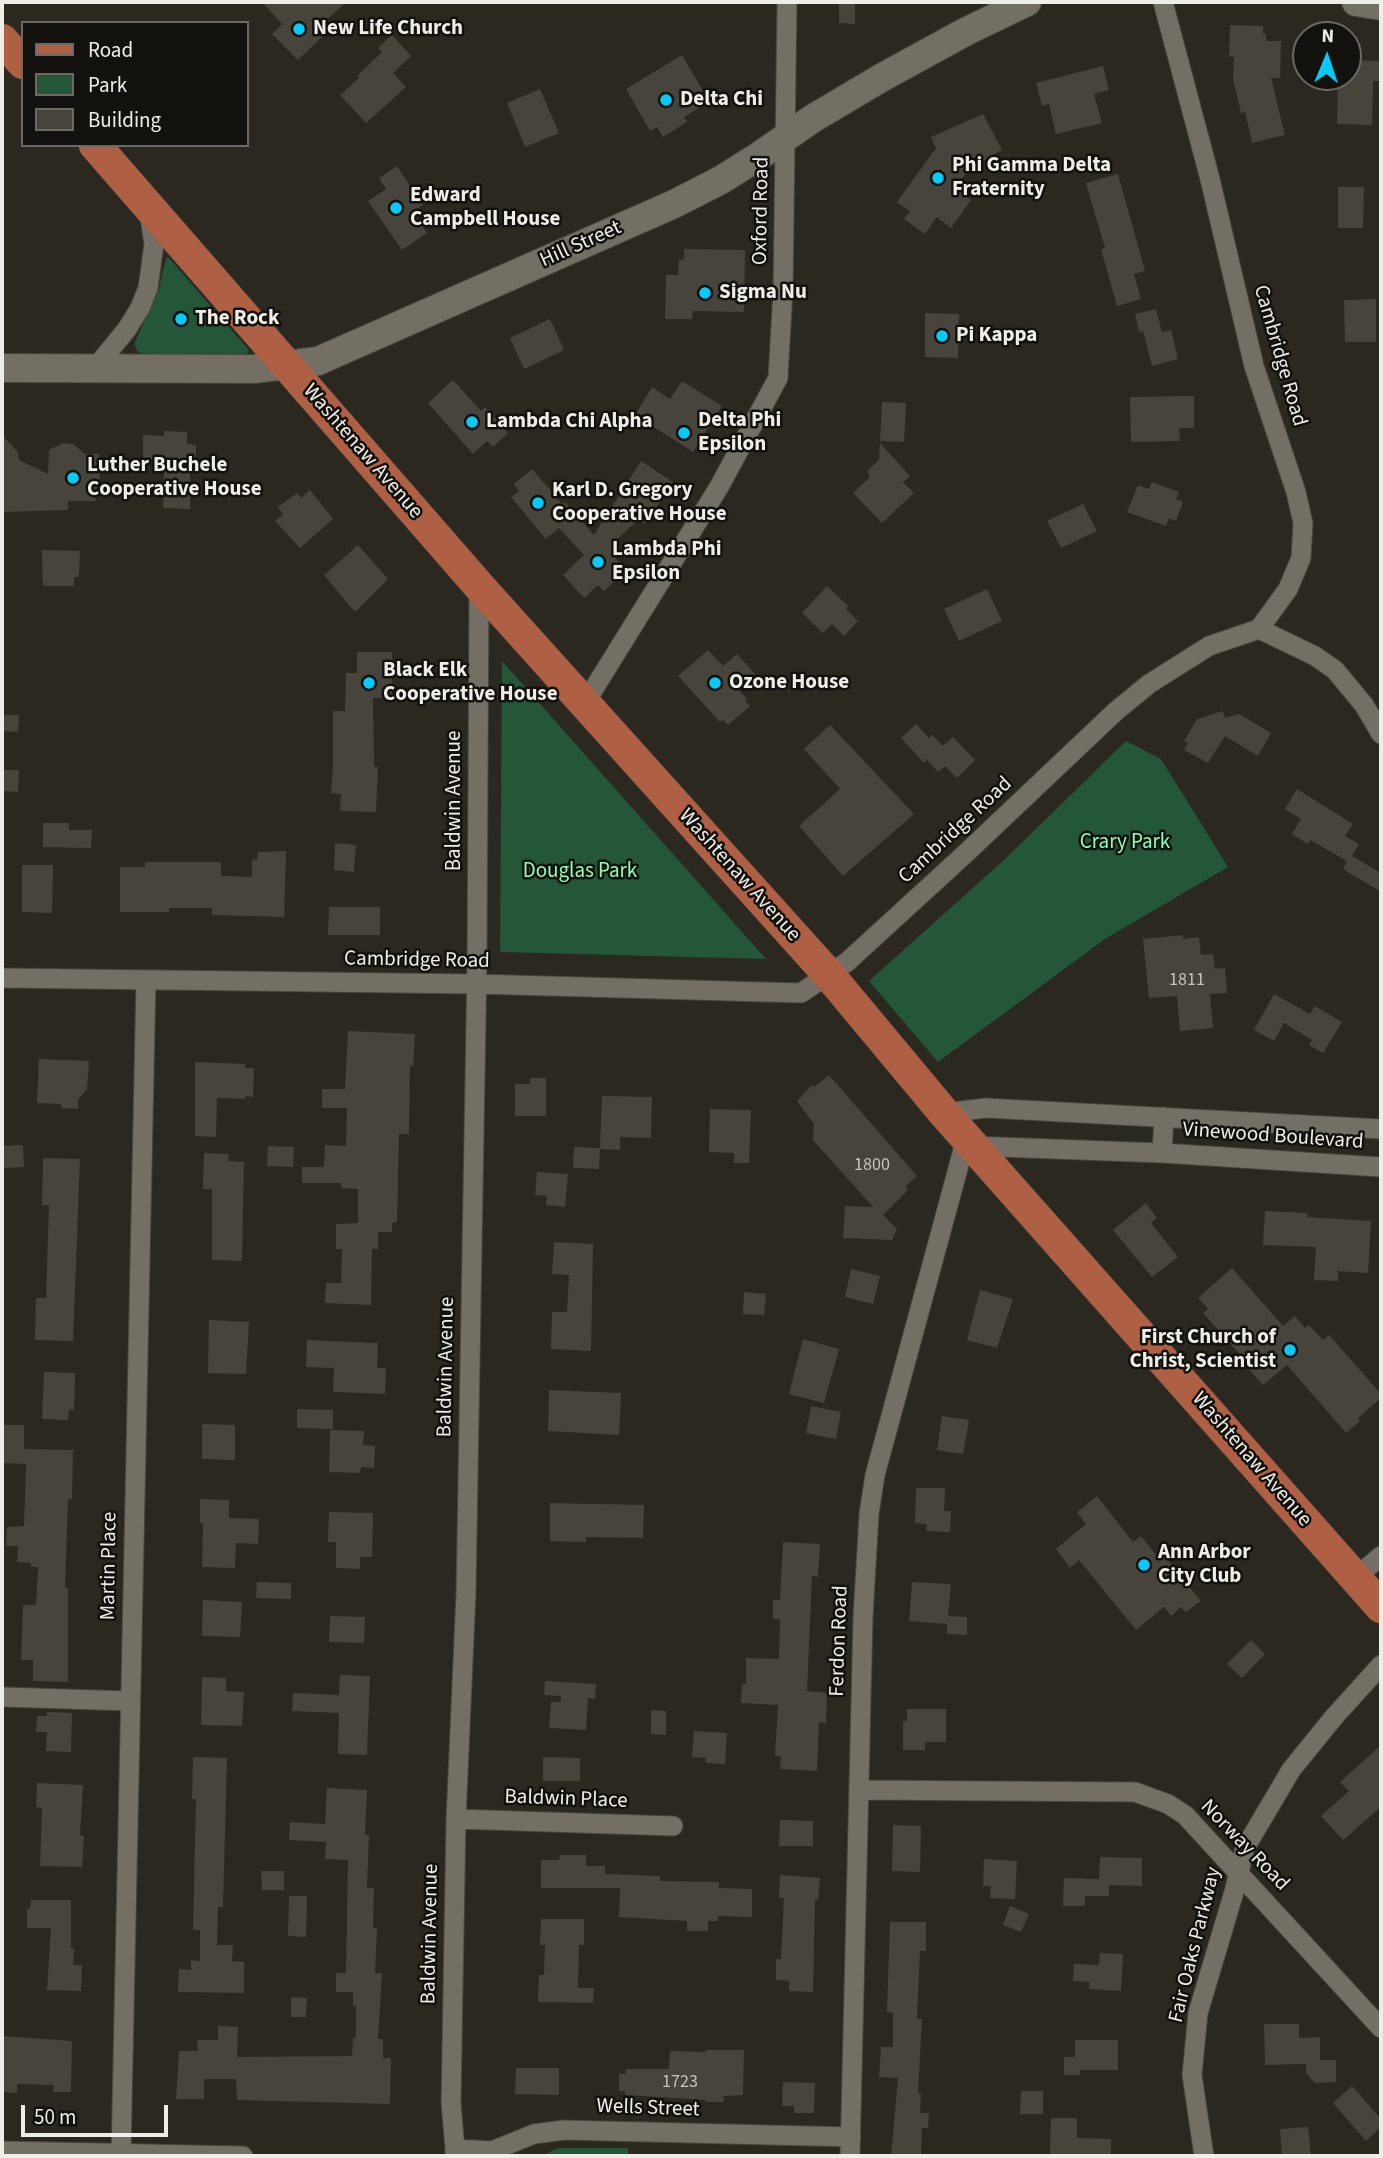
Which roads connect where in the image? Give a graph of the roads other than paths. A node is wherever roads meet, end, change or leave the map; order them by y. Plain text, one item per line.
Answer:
1 (787, 2) edge
2 (1027, 2) edge
3 (1163, 2) edge
4 (1356, 2) edge
5 (1381, 6) edge
6 (2, 40) edge
7 (21, 61) edge
8 (786, 136) junction
9 (97, 147) edge
10 (148, 207) junction
11 (287, 366) junction
12 (96, 367) junction
13 (2, 368) edge
14 (480, 586) junction
15 (1259, 629) junction
16 (585, 703) junction
17 (1381, 734) edge
18 (829, 975) junction
19 (2, 978) edge
20 (146, 980) junction
21 (475, 984) junction
22 (944, 1113) junction
23 (1164, 1117) junction
24 (1381, 1129) edge
25 (969, 1142) junction
26 (1162, 1153) junction
27 (1381, 1167) edge
28 (1381, 1556) edge
29 (1355, 1578) junction
30 (1381, 1607) edge
31 (1381, 1665) edge
32 (2, 1698) edge
33 (130, 1701) junction
34 (859, 1790) junction
35 (456, 1819) junction
36 (673, 1826) dead end
37 (1238, 1871) junction
38 (1381, 2028) edge
39 (851, 2146) edge
40 (2, 2151) edge
41 (455, 2153) edge
42 (494, 2153) edge
43 (121, 2154) junction
44 (243, 2156) edge
45 (1204, 2156) edge

1 - 8 street, Oxford Road
2 - 8 street, Hill Street
3 - 15 street, Cambridge Road
4 - 5 street
6 - 7 main road
8 - 11 street, Hill Street
8 - 16 street, Oxford Road
9 - 10 main road, Washtenaw Avenue
10 - 11 main road, Washtenaw Avenue
10 - 12 street
11 - 12 street, Hill Street
11 - 14 main road, Washtenaw Avenue
12 - 13 street, Hill Street
14 - 16 main road, Washtenaw Avenue
14 - 21 street, Baldwin Avenue
15 - 17 street
15 - 18 street, Cambridge Road
16 - 18 main road, Washtenaw Avenue
18 - 21 street, Cambridge Road
18 - 22 main road, Washtenaw Avenue
19 - 20 street, Cambridge Road
20 - 21 street, Cambridge Road
20 - 33 street, Martin Place
21 - 35 street, Baldwin Avenue
22 - 23 street, Vinewood Boulevard
22 - 25 main road, Washtenaw Avenue
23 - 24 street, Vinewood Boulevard
23 - 26 street, Vinewood Boulevard
25 - 26 street, Vinewood Boulevard
25 - 29 main road, Washtenaw Avenue
25 - 34 street, Ferdon Road
26 - 27 street, Vinewood Boulevard
28 - 29 street
29 - 30 main road, Washtenaw Avenue
31 - 37 street, Fair Oaks Parkway
32 - 33 street
33 - 43 street, Martin Place
34 - 37 street, Norway Road
34 - 39 street, Ferdon Road
35 - 36 street, Baldwin Place
35 - 41 street, Baldwin Avenue
37 - 38 street, Norway Road
37 - 45 street, Fair Oaks Parkway
39 - 42 street, Wells Street
40 - 43 street
41 - 42 street, Wells Street
43 - 44 street

